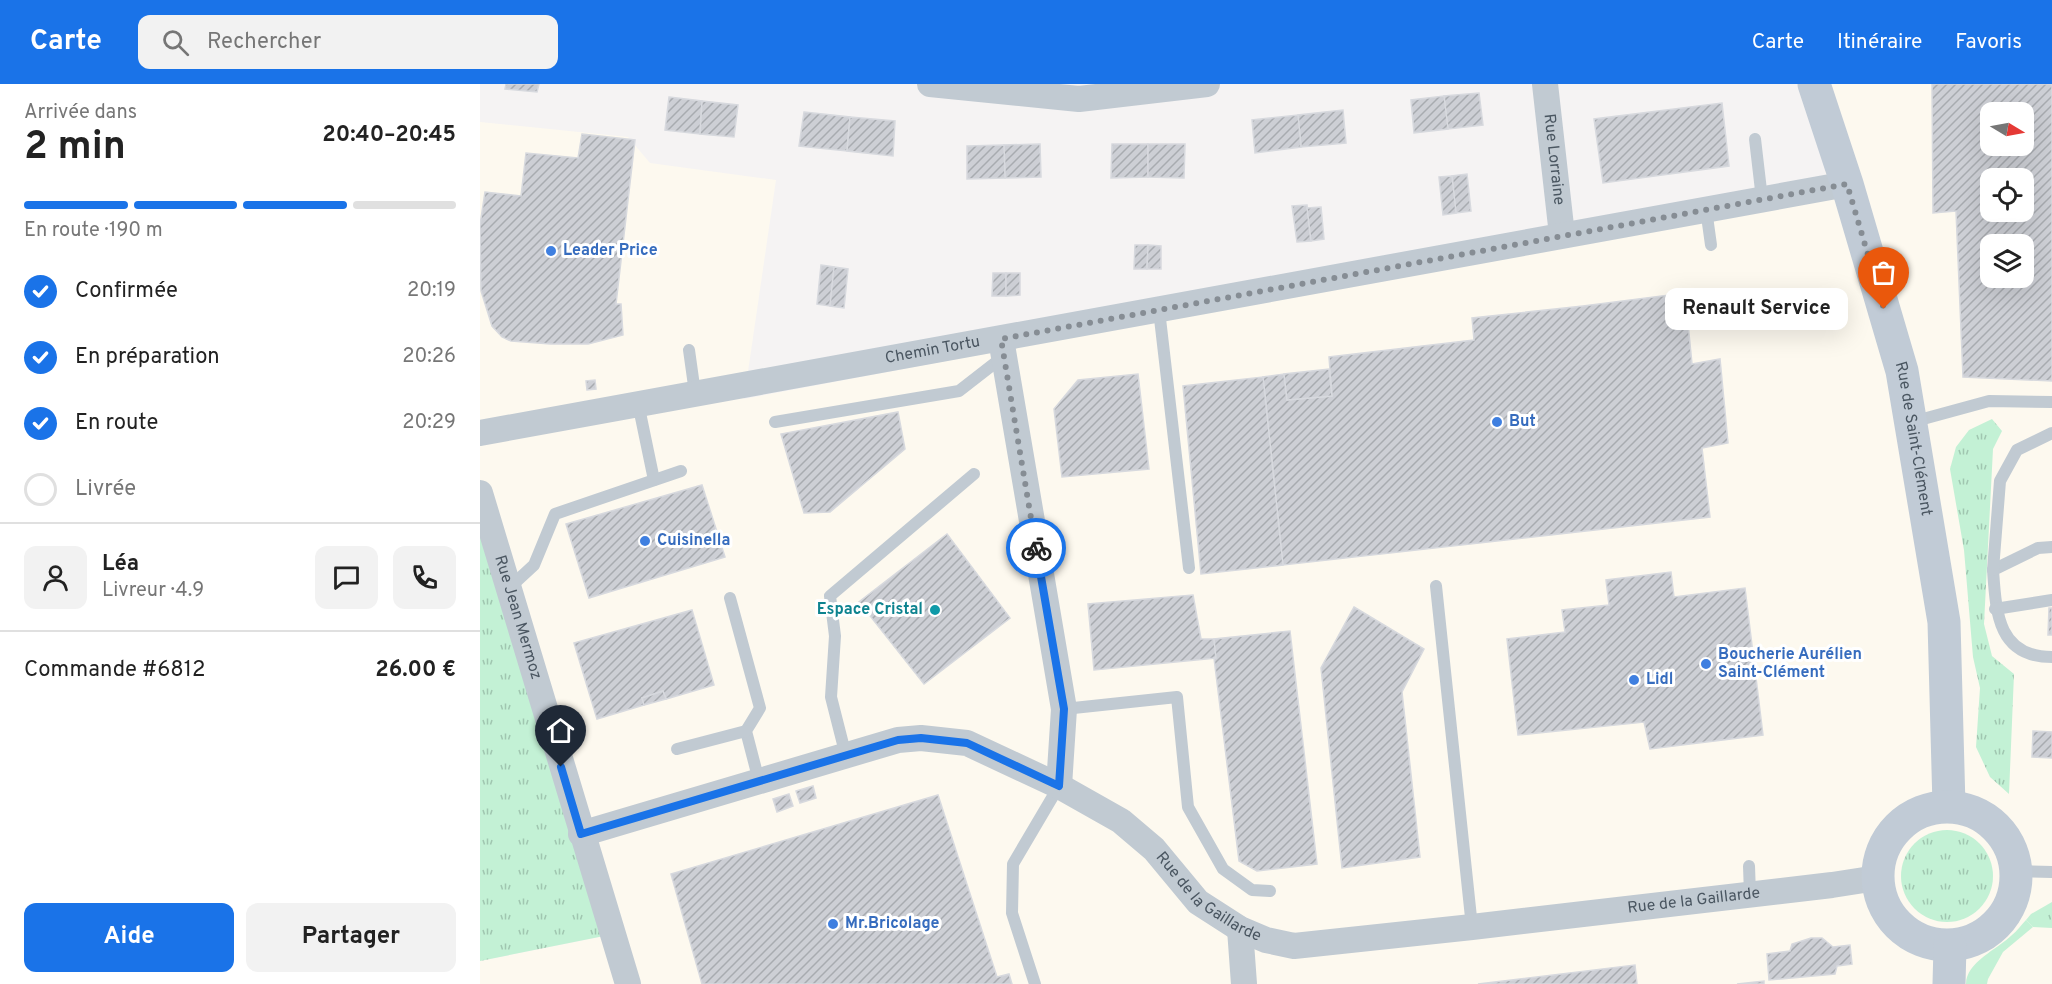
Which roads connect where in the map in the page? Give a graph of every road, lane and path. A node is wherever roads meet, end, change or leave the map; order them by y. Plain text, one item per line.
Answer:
1 (930, 84) edge
2 (1207, 84) edge
3 (1545, 84) edge
4 (1817, 85) edge
5 (1078, 92) edge
6 (1755, 139) dead end
7 (1847, 184) junction
8 (1762, 199) junction
9 (1706, 209) junction
10 (1562, 235) junction
11 (1711, 245) dead end
12 (1159, 310) junction
13 (1003, 347) junction
14 (689, 350) dead end
15 (695, 393) junction
16 (2052, 402) edge
17 (638, 403) junction
18 (776, 422) dead end
19 (1911, 423) junction
20 (480, 433) edge
21 (2052, 433) edge
22 (681, 471) dead end
23 (974, 474) dead end
24 (654, 480) junction
25 (480, 493) edge
26 (2052, 547) edge
27 (1188, 568) dead end
28 (1993, 570) junction
29 (1436, 586) dead end
30 (508, 589) junction
31 (730, 598) dead end
32 (2052, 600) edge
33 (1995, 609) junction
34 (2052, 657) edge
35 (1064, 709) junction
36 (746, 731) junction
37 (677, 749) dead end
38 (846, 756) junction
39 (759, 781) junction
40 (1059, 786) junction
41 (1949, 806) junction
42 (581, 834) junction
43 (1749, 866) dead end
44 (2017, 871) junction
45 (2052, 872) edge
46 (1877, 878) junction
47 (1270, 891) dead end
48 (1750, 894) junction
49 (1472, 927) junction
50 (1240, 929) junction
51 (1950, 946) junction
52 (628, 984) edge
53 (1035, 984) edge
54 (1244, 984) edge
55 (1949, 984) edge

1 - 5 street
2 - 5 street
3 - 10 street, Rue Lorraine
4 - 7 street, Rue de Saint-Clément
6 - 8 lane
7 - 8 street, Chemin Tortu
7 - 19 street, Rue de Saint-Clément
8 - 9 street, Chemin Tortu
9 - 10 street, Chemin Tortu
9 - 11 lane
10 - 12 street, Chemin Tortu
12 - 13 street, Chemin Tortu
12 - 27 lane
13 - 15 street, Chemin Tortu
13 - 18 lane
13 - 35 street
14 - 15 lane
15 - 17 street, Chemin Tortu
16 - 19 lane
17 - 20 street, Chemin Tortu
17 - 24 lane
19 - 41 street, Rue de Saint-Clément
21 - 28 lane
22 - 24 lane
23 - 38 lane
24 - 30 lane
25 - 30 street, Rue Jean Mermoz
26 - 28 lane
28 - 33 lane
29 - 49 lane
30 - 42 street, Rue Jean Mermoz
31 - 36 lane
32 - 33 lane
33 - 34 lane
35 - 40 street
35 - 47 lane
36 - 37 lane
36 - 39 lane
38 - 39 street, Rue de la Gaillarde
38 - 40 street, Rue de la Gaillarde
39 - 42 street, Rue de la Gaillarde
40 - 50 street, Rue de la Gaillarde
40 - 53 lane
41 - 44 street
41 - 46 street
42 - 52 street, Rue Jean Mermoz
43 - 48 lane
44 - 45 lane
44 - 51 street
46 - 48 street, Rue de la Gaillarde
46 - 51 street
48 - 49 street, Rue de la Gaillarde
49 - 50 street, Rue de la Gaillarde
50 - 54 street
51 - 55 street

